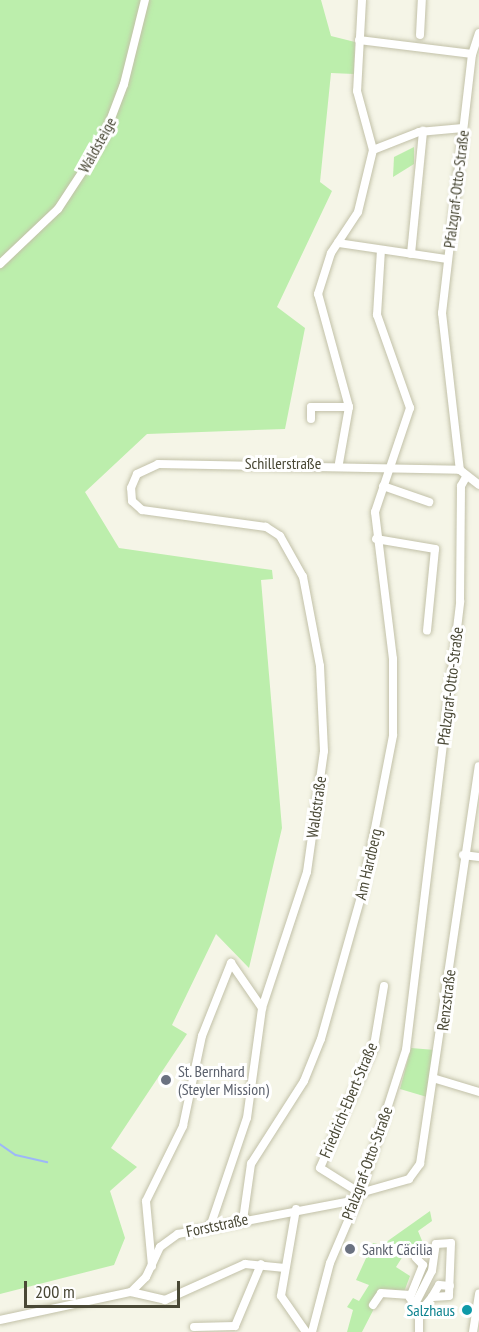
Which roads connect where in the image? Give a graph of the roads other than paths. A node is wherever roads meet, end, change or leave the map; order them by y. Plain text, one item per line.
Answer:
1 (145, 0) edge
2 (362, 0) edge
3 (422, 0) edge
4 (479, 33) edge
5 (420, 35) dead end
6 (358, 40) junction
7 (472, 54) junction
8 (463, 128) junction
9 (423, 131) junction
10 (374, 150) junction
11 (338, 243) junction
12 (381, 250) junction
13 (411, 254) junction
14 (447, 259) junction
15 (0, 264) edge
16 (349, 407) junction
17 (311, 419) dead end
18 (339, 463) junction
19 (390, 465) junction
20 (460, 470) junction
21 (466, 477) junction
22 (479, 484) edge
23 (383, 486) junction
24 (132, 501) joint
25 (429, 502) dead end
26 (376, 539) junction
27 (427, 631) dead end
28 (479, 766) edge
29 (463, 855) junction
30 (479, 857) edge
31 (384, 986) dead end
32 (262, 1008) junction
33 (436, 1079) junction
34 (479, 1092) edge
35 (358, 1196) junction
36 (296, 1209) junction
37 (243, 1220) junction
38 (210, 1227) junction
39 (416, 1258) dead end
40 (261, 1264) junction
41 (152, 1266) junction
42 (285, 1268) junction
43 (450, 1286) junction
44 (131, 1292) junction
45 (479, 1293) edge
46 (410, 1295) junction
47 (432, 1297) junction
48 (373, 1305) dead end
49 (416, 1310) junction
50 (0, 1320) edge
51 (194, 1327) dead end
52 (310, 1331) edge
53 (419, 1332) edge
54 (474, 1332) edge

1 - 15 street, Waldsteige
2 - 6 street
3 - 5 street
4 - 7 street, Pfalzgraf-Otto-Straße
6 - 7 street
6 - 10 street
7 - 8 street, Pfalzgraf-Otto-Straße
8 - 9 street
8 - 14 street, Pfalzgraf-Otto-Straße
9 - 10 street
9 - 13 street
10 - 11 street
11 - 12 street
11 - 16 street
12 - 13 street
12 - 19 street, Am Hardberg
13 - 14 street
14 - 20 street, Pfalzgraf-Otto-Straße
16 - 17 street
16 - 18 street
18 - 19 street, Schillerstraße
18 - 24 street, Schillerstraße
19 - 20 street, Schillerstraße
19 - 23 street, Am Hardberg
20 - 21 street
21 - 22 street
21 - 35 street, Pfalzgraf-Otto-Straße
23 - 25 street
23 - 26 street, Am Hardberg
24 - 32 street, Waldstraße
26 - 27 street
26 - 37 street, Am Hardberg
28 - 29 street, Renzstraße
29 - 30 street
29 - 33 street, Renzstraße
31 - 35 street, Friedrich-Ebert-Straße
32 - 38 street, Waldstraße
32 - 41 street
33 - 34 street
33 - 35 street, Renzstraße
35 - 36 street, Forststraße
35 - 52 street, Pfalzgraf-Otto-Straße
36 - 37 street, Forststraße
36 - 42 street
37 - 38 street, Forststraße
38 - 41 street, Forststraße
39 - 46 street
40 - 42 street
40 - 44 street
40 - 51 street
41 - 44 street, Forststraße
42 - 52 street
43 - 47 street
43 - 47 street
43 - 49 street
44 - 50 street
45 - 54 street
46 - 48 street
46 - 49 street
47 - 49 street
49 - 53 street

